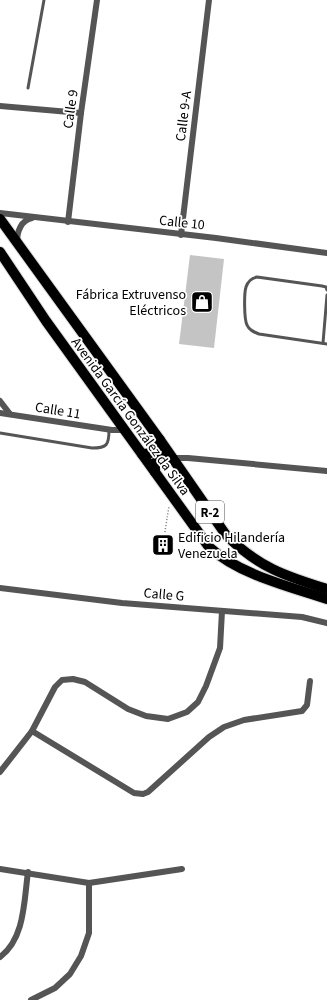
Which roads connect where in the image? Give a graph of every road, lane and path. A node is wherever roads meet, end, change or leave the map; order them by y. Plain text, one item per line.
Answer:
1 (44, 0) edge
2 (97, 0) edge
3 (209, 0) edge
4 (28, 88) dead end
5 (0, 106) edge
6 (81, 113) junction
7 (0, 213) edge
8 (34, 218) junction
9 (0, 219) edge
10 (68, 222) junction
11 (181, 234) junction
12 (18, 243) junction
13 (0, 252) edge
14 (327, 253) edge
15 (327, 290) edge
16 (327, 295) edge
17 (325, 343) edge
18 (0, 400) edge
19 (0, 413) edge
20 (10, 414) junction
21 (118, 421) junction
22 (111, 430) junction
23 (125, 430) junction
24 (0, 433) edge
25 (160, 440) junction
26 (142, 454) junction
27 (172, 458) junction
28 (327, 471) edge
29 (155, 472) junction
30 (170, 494) junction
31 (164, 538) dead end
32 (0, 588) edge
33 (327, 589) edge
34 (327, 599) edge
35 (222, 611) junction
36 (327, 623) edge
37 (310, 681) dead end
38 (32, 731) junction
39 (0, 772) edge
40 (0, 868) edge
41 (182, 869) dead end
42 (28, 872) junction
43 (89, 883) junction
44 (0, 957) edge
45 (31, 1000) edge

1 - 4 lane
2 - 6 street, Calle 9
3 - 11 street, Calle 9-A
5 - 6 street
6 - 10 street, Calle 9
7 - 8 street, Calle 10
8 - 10 street, Calle 10
8 - 12 street
9 - 12 main road, Avenida García González da Silva / R-2
10 - 11 street, Calle 10
11 - 14 street, Calle 10
12 - 25 main road, Avenida García González da Silva / R-2
13 - 21 main road, Avenida García González da Silva / R-2
15 - 17 lane
16 - 17 lane
18 - 20 street
19 - 20 street, Calle 11
20 - 22 street, Calle 11
21 - 22 street
21 - 23 main road, Avenida García González da Silva / R-2
22 - 23 street, Calle 11
22 - 24 lane
23 - 26 main road, Avenida García González da Silva / R-2
25 - 26 main road
25 - 27 main road, Avenida García González da Silva / R-2
26 - 29 main road, Avenida García González da Silva / R-2
27 - 28 street
27 - 29 main road
27 - 33 main road, Avenida García González da Silva / R-2
29 - 30 main road, Avenida García González da Silva / R-2
30 - 31 path
30 - 34 main road, Avenida García González da Silva / R-2
32 - 35 street, Calle G
35 - 36 street, Calle G
35 - 38 street
37 - 38 street
38 - 39 street
40 - 42 street
41 - 43 street
42 - 43 street
42 - 44 street
43 - 45 street

